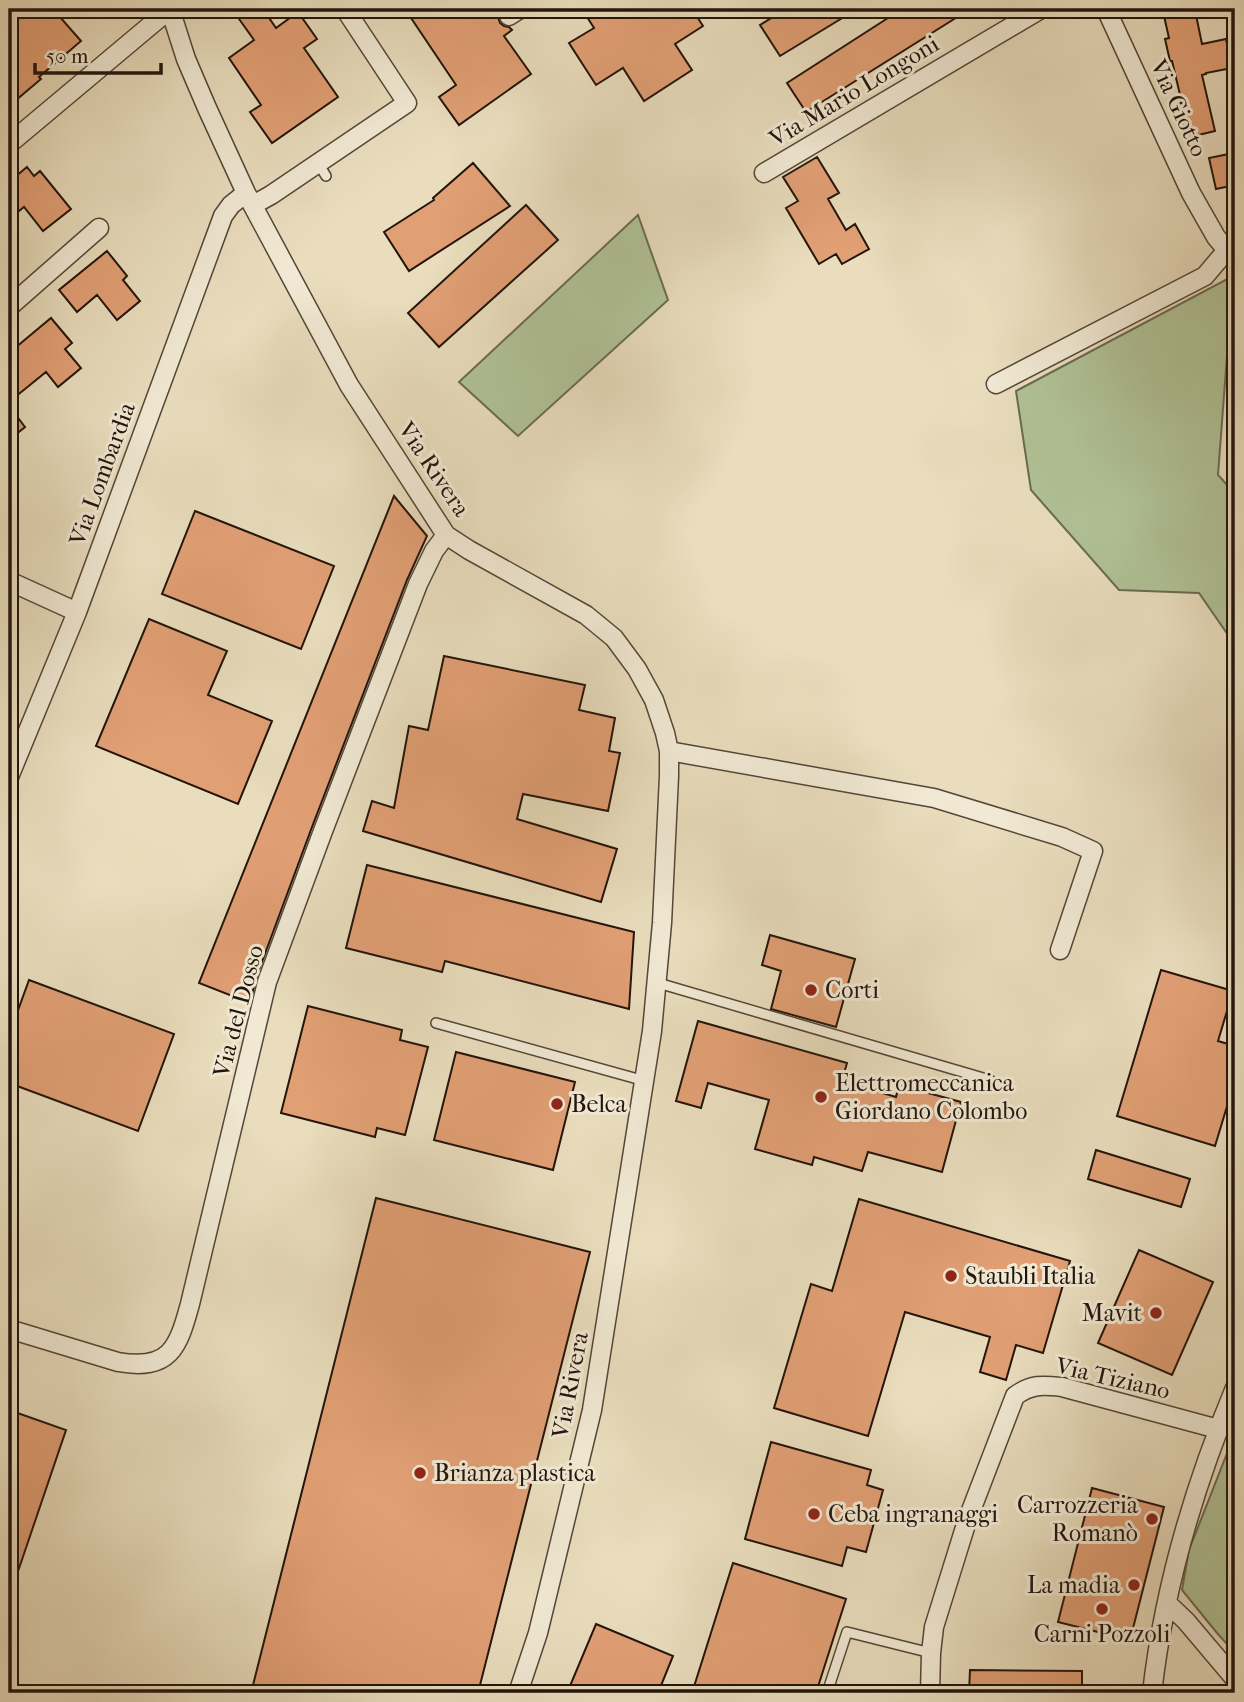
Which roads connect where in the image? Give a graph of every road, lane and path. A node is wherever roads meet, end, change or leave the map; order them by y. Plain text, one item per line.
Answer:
1 (170, 9) edge
2 (345, 9) edge
3 (1041, 9) edge
4 (1106, 9) edge
5 (9, 144) edge
6 (764, 173) dead end
7 (250, 199) junction
8 (99, 228) dead end
9 (1231, 255) edge
10 (9, 307) edge
11 (996, 384) dead end
12 (446, 535) junction
13 (9, 581) edge
14 (9, 588) edge
15 (77, 612) junction
16 (669, 751) junction
17 (9, 777) edge
18 (1060, 950) dead end
19 (658, 983) junction
20 (436, 1023) dead end
21 (990, 1080) dead end
22 (645, 1081) junction
23 (9, 1329) edge
24 (1235, 1388) edge
25 (1218, 1429) junction
26 (1167, 1603) junction
27 (930, 1653) junction
28 (1235, 1679) edge
29 (518, 1693) edge
30 (827, 1693) edge
31 (930, 1693) edge
32 (1152, 1693) edge

1 - 5 street
1 - 7 street, Via Rivera
2 - 7 street, Via Lombardia
3 - 6 street, Via Mario Longoni
4 - 9 street, Via Giotto
7 - 12 street, Via Rivera
7 - 15 street, Via Lombardia
8 - 10 street
9 - 11 street
12 - 16 street, Via Rivera
12 - 23 street, Via del Dosso
13 - 15 street
14 - 15 street
15 - 17 street, Via Lombardia
16 - 18 street
16 - 19 street, Via Rivera
19 - 21 lane
19 - 22 street, Via Rivera
20 - 22 lane
22 - 29 street, Via Rivera
24 - 25 street
25 - 26 street
25 - 27 street, Via Tiziano
26 - 28 street
26 - 32 street
27 - 30 lane
27 - 31 street, Via Tiziano

